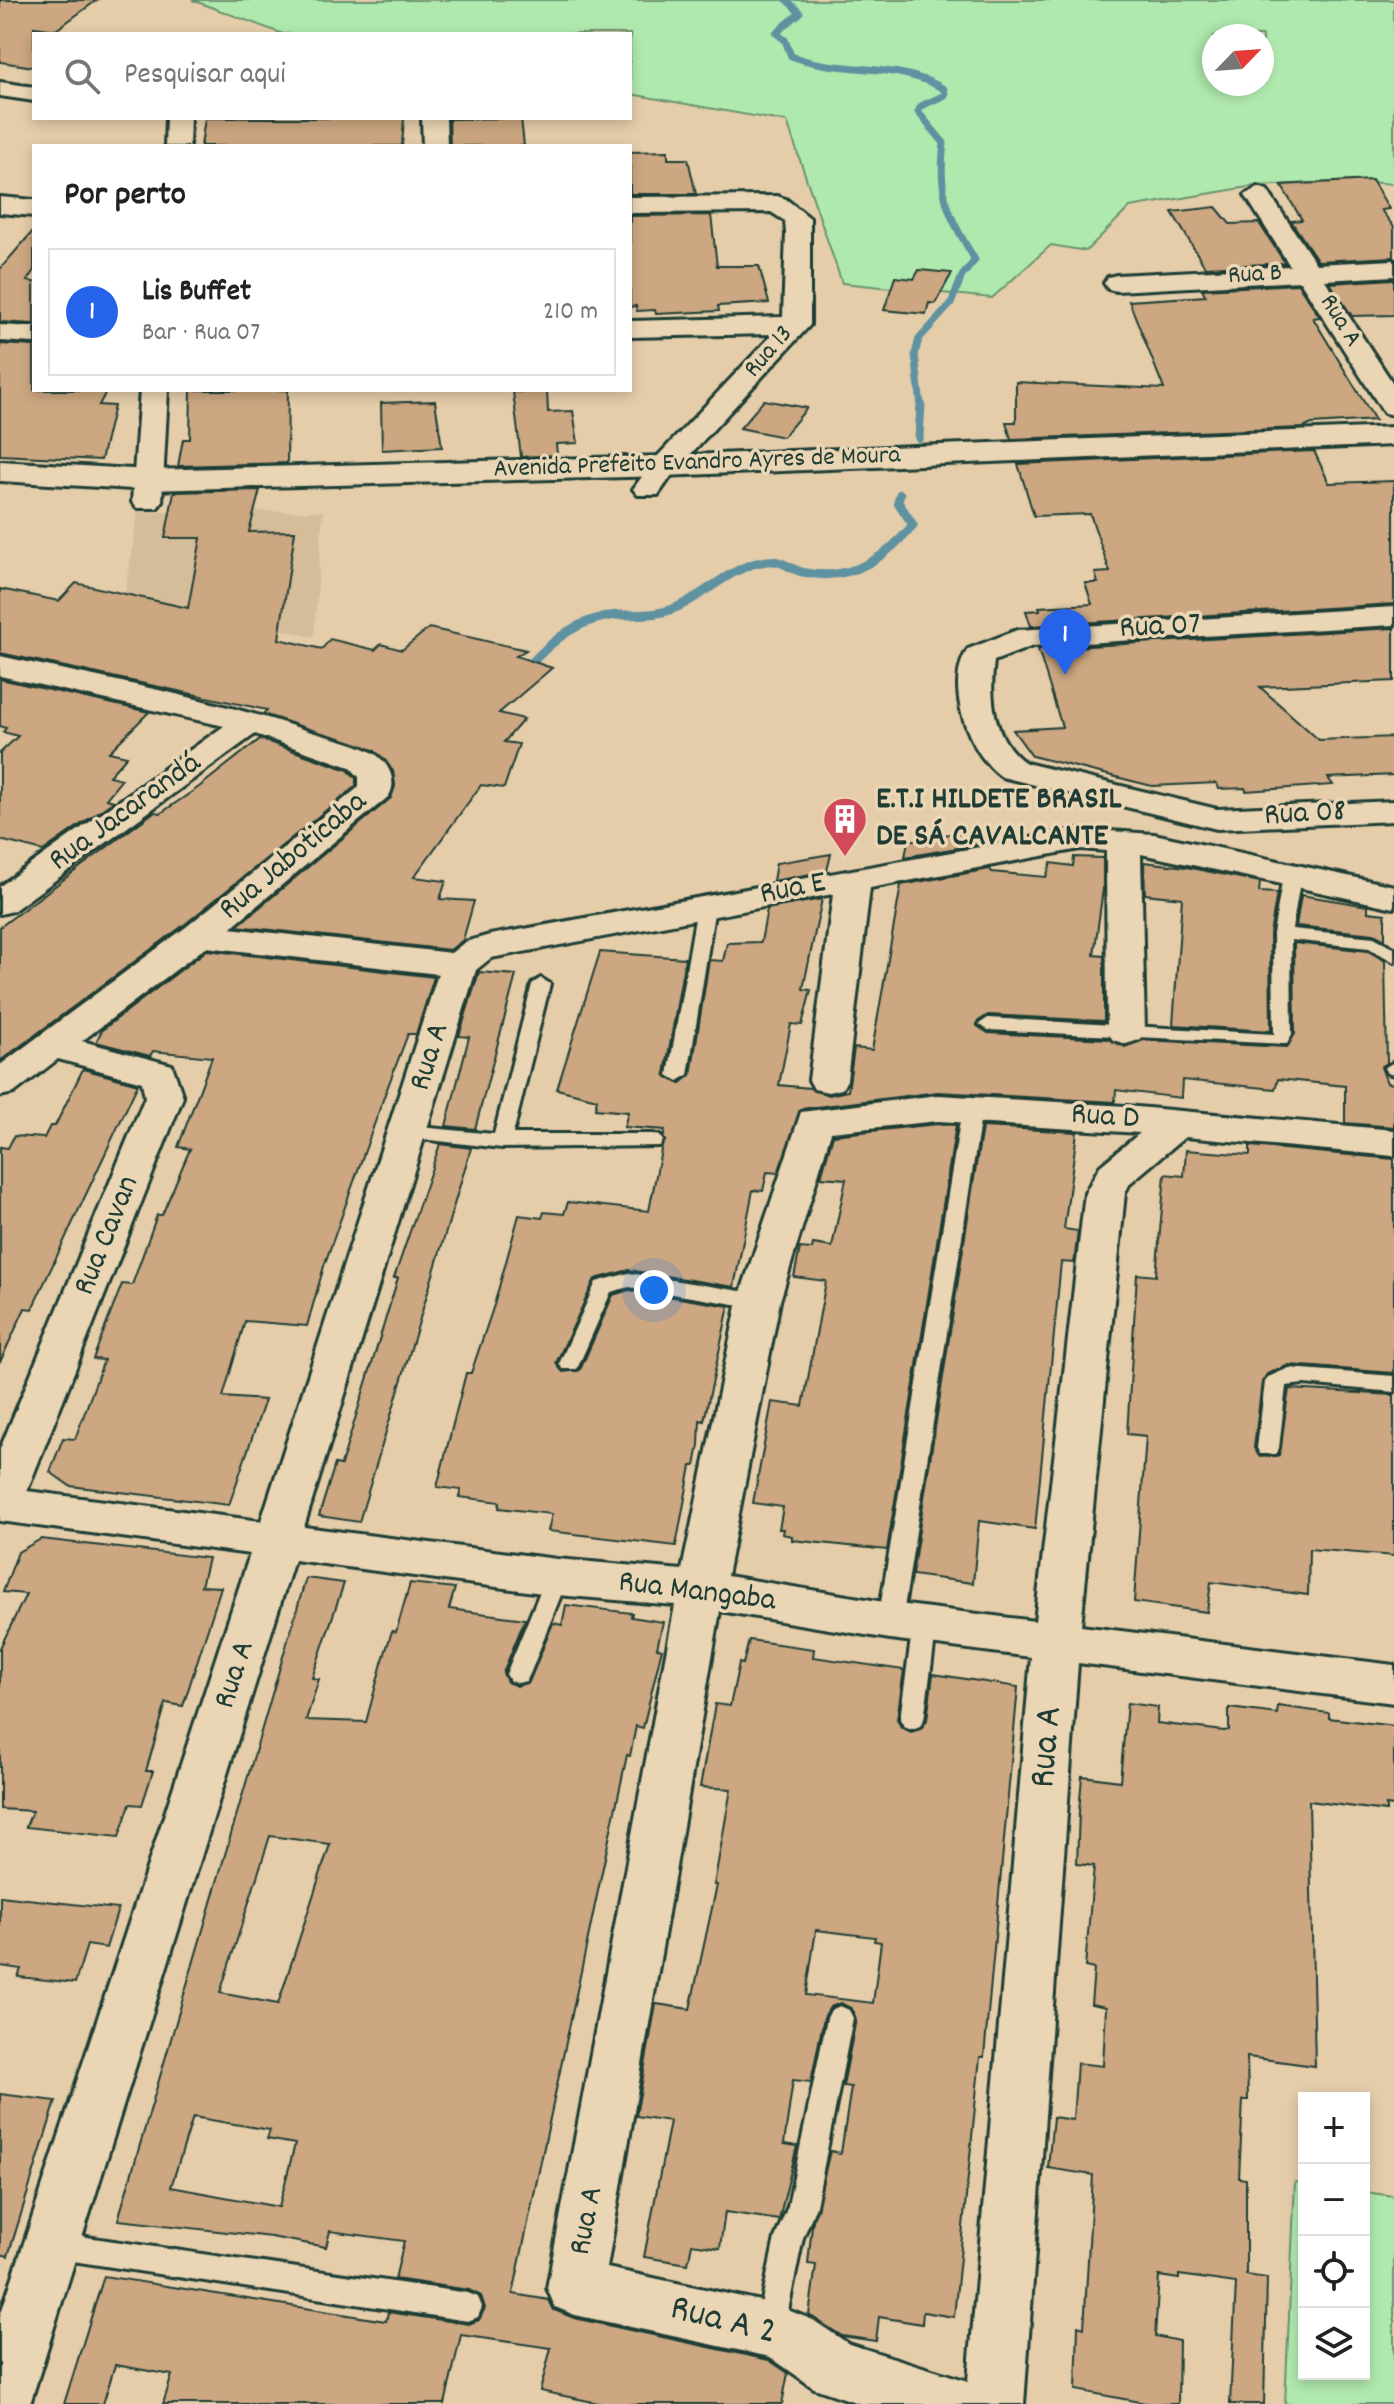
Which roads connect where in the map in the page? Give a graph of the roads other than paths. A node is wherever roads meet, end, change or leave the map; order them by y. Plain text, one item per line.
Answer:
1 (0, 89) edge
2 (32, 94) edge
3 (178, 120) edge
4 (434, 120) edge
5 (177, 144) edge
6 (435, 144) edge
7 (1258, 195) dead end
8 (0, 205) edge
9 (632, 205) edge
10 (32, 208) edge
11 (1394, 268) edge
12 (1309, 272) junction
13 (1117, 283) dead end
14 (796, 325) junction
15 (632, 329) edge
16 (0, 333) edge
17 (32, 335) edge
18 (154, 392) edge
19 (1394, 407) edge
20 (1394, 436) edge
21 (1394, 457) edge
22 (0, 471) edge
23 (718, 475) junction
24 (656, 477) junction
25 (148, 491) junction
26 (0, 495) edge
27 (1394, 616) edge
28 (0, 666) edge
29 (251, 722) junction
30 (1073, 783) junction
31 (1394, 811) edge
32 (1217, 819) junction
33 (1080, 839) junction
34 (1123, 840) junction
35 (1206, 853) junction
36 (1292, 876) junction
37 (853, 879) junction
38 (1394, 897) edge
39 (0, 903) edge
40 (706, 907) junction
41 (1282, 934) junction
42 (199, 935) junction
43 (1394, 956) edge
44 (467, 958) junction
45 (541, 984) dead end
46 (988, 1024) dead end
47 (1126, 1032) junction
48 (50, 1045) junction
49 (678, 1075) dead end
50 (828, 1080) dead end
51 (0, 1084) edge
52 (972, 1109) junction
53 (815, 1121) joint
54 (1177, 1123) junction
55 (409, 1132) junction
56 (502, 1141) junction
57 (653, 1141) dead end
58 (1394, 1143) edge
59 (759, 1301) junction
60 (570, 1364) dead end
61 (1394, 1384) edge
62 (1268, 1448) dead end
63 (0, 1503) edge
64 (280, 1541) junction
65 (557, 1577) junction
66 (701, 1590) junction
67 (907, 1623) junction
68 (1056, 1640) junction
69 (518, 1674) dead end
70 (1394, 1684) edge
71 (912, 1719) dead end
72 (840, 2018) dead end
73 (49, 2245) junction
74 (575, 2288) joint
75 (468, 2307) dead end
76 (770, 2330) junction
77 (1, 2404) edge
78 (955, 2404) edge
79 (995, 2404) edge

1 - 2 street
3 - 5 street
4 - 6 street
7 - 12 street, Rua A
8 - 10 street
9 - 14 street, Rua 13
11 - 12 street, Rua B
12 - 13 street, Rua B
12 - 19 street, Rua A
14 - 15 street
14 - 24 street, Rua 13
16 - 17 street
18 - 25 street
20 - 23 street, Avenida Prefeito Evandro Ayres de Moura
21 - 23 street, Avenida Prefeito Evandro Ayres de Moura
22 - 25 street, Avenida Prefeito Evandro Ayres de Moura
23 - 24 street, Avenida Prefeito Evandro Ayres de Moura
24 - 25 street, Avenida Prefeito Evandro Ayres de Moura
25 - 26 street, Avenida Prefeito Evandro Ayres de Moura
27 - 30 street, Rua 07
28 - 29 street, Rua Jaboticaba
29 - 39 street, Rua Jacarandá
29 - 42 street, Rua Jaboticaba
30 - 32 street, Rua 07
30 - 33 street
31 - 32 street, Rua 08
32 - 35 street
33 - 34 street, Rua E
33 - 37 street, Rua E
34 - 35 street, Rua E
34 - 47 street
35 - 36 street, Rua E
36 - 38 street, Rua E
36 - 41 lane
37 - 40 street, Rua E
37 - 50 street
40 - 44 street, Rua E
40 - 49 lane
41 - 43 lane
41 - 47 lane
42 - 44 street, Rua E
42 - 48 street, Rua Jaboticaba
44 - 55 street, Rua A
45 - 56 lane
46 - 47 lane
48 - 51 street, Rua Jaboticaba
48 - 63 street, Rua Cavan
52 - 53 street, Rua D
52 - 54 street, Rua D
52 - 67 lane
53 - 59 street, Rua A
54 - 58 street, Rua D
54 - 68 street, Rua A
55 - 56 lane
55 - 64 street, Rua A
56 - 57 lane
59 - 60 lane
59 - 66 street, Rua A
61 - 62 lane
63 - 64 street, Rua Mangaba
64 - 65 street, Rua Mangaba
64 - 73 street, Rua A
65 - 66 street, Rua Mangaba
65 - 69 lane
66 - 67 street, Rua Mangaba
66 - 74 street, Rua A
67 - 68 street, Rua Mangaba
67 - 71 lane
68 - 70 street, Rua Mangaba
68 - 79 street, Rua A
72 - 76 lane
73 - 75 lane
73 - 77 street, Rua A
74 - 76 street, Rua A 2
76 - 78 street, Rua A 2

